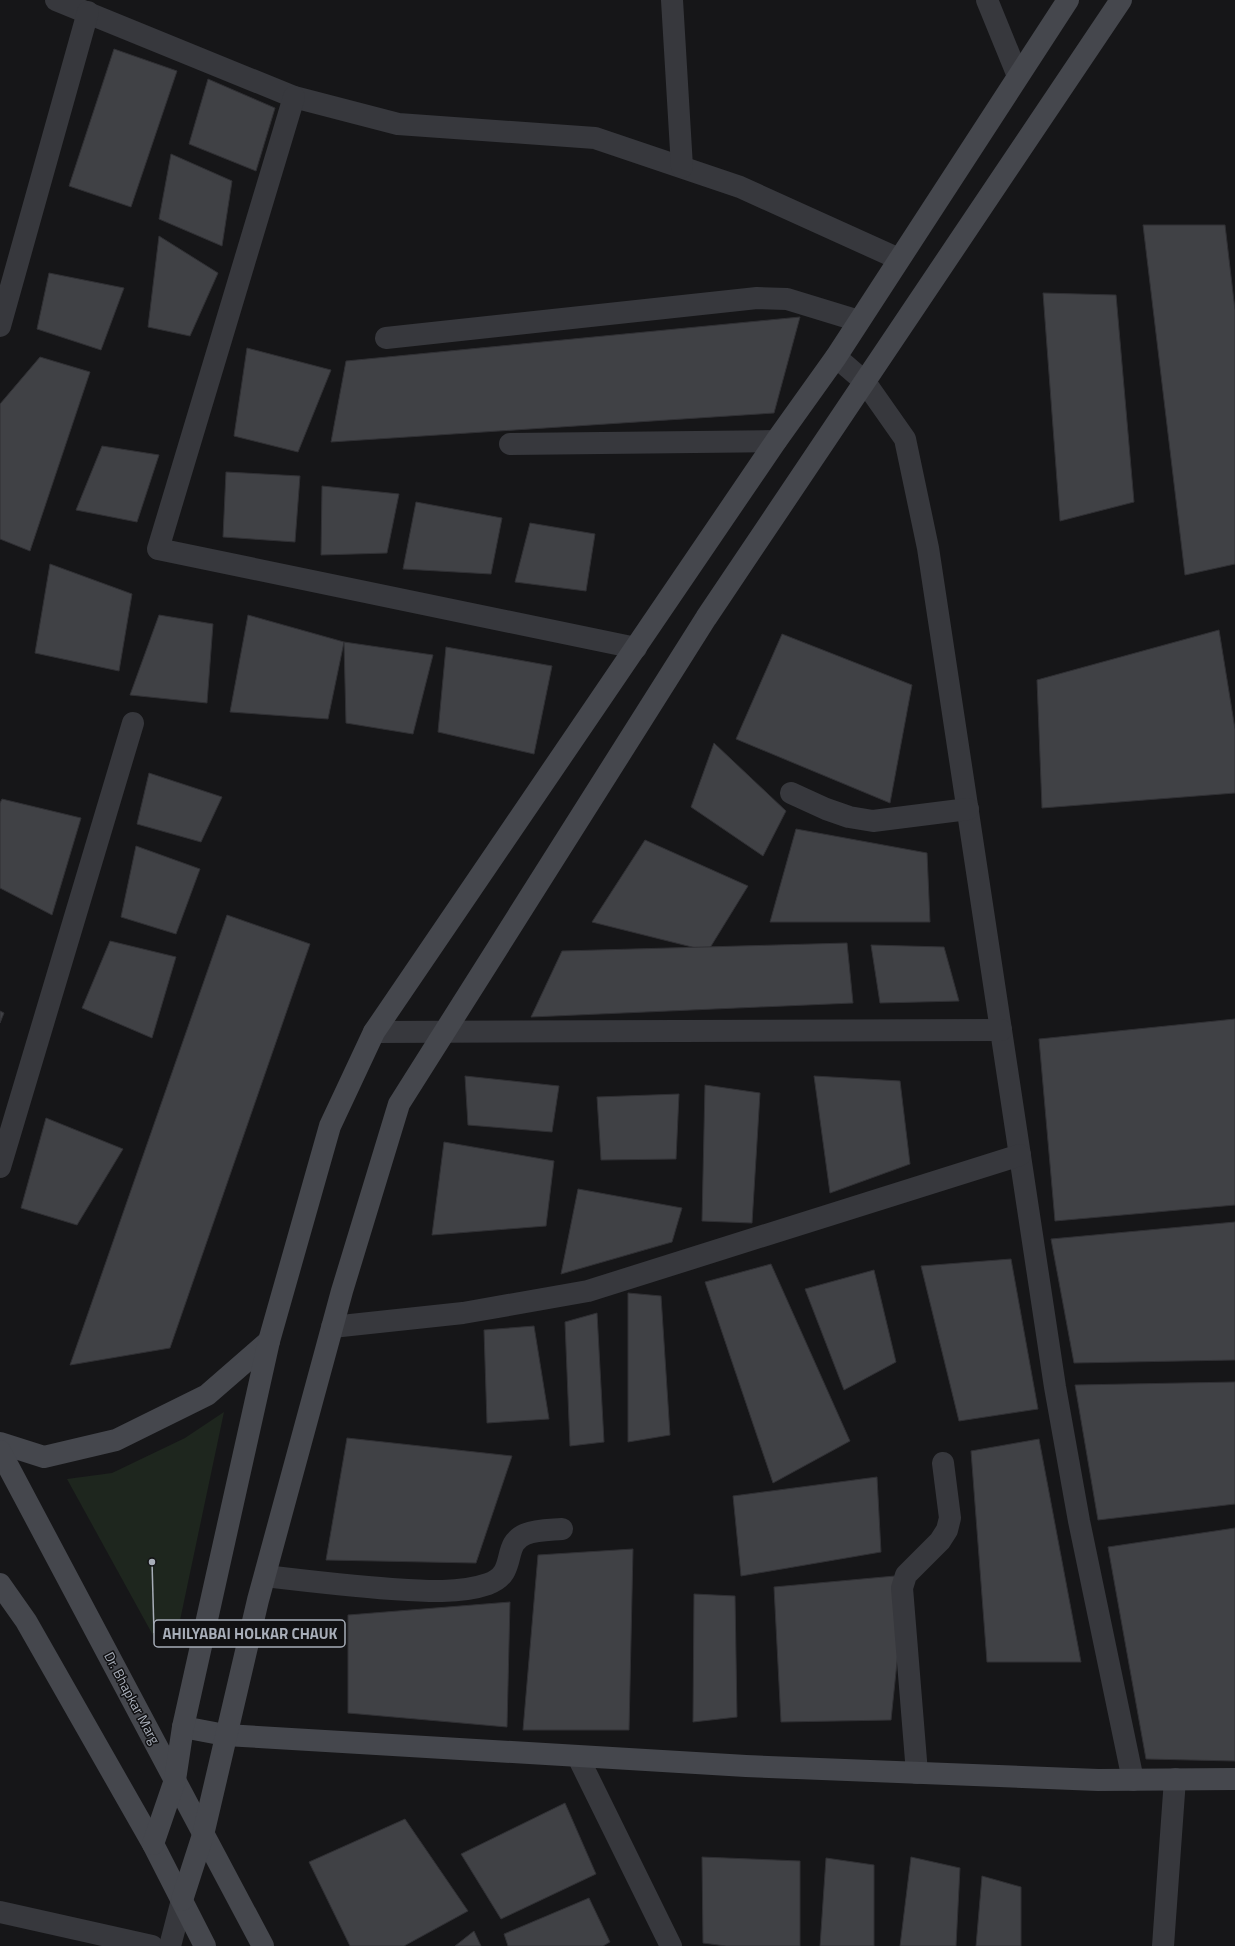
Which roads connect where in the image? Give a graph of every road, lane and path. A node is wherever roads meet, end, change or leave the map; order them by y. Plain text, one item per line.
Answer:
1 (56, 0) edge
2 (672, 0) edge
3 (988, 0) edge
4 (1068, 0) edge
5 (1121, 0) edge
6 (88, 12) junction
7 (1018, 76) junction
8 (294, 97) junction
9 (682, 167) junction
10 (899, 259) junction
11 (859, 321) junction
12 (0, 326) edge
13 (386, 338) dead end
14 (836, 357) junction
15 (865, 382) junction
16 (776, 441) junction
17 (510, 444) dead end
18 (636, 648) junction
19 (133, 723) dead end
20 (791, 793) dead end
21 (968, 809) junction
22 (1001, 1030) junction
23 (374, 1032) junction
24 (445, 1032) junction
25 (1020, 1155) junction
26 (0, 1167) edge
27 (332, 1327) junction
28 (269, 1341) junction
29 (0, 1443) edge
30 (0, 1451) edge
31 (943, 1464) dead end
32 (562, 1529) dead end
33 (265, 1576) junction
34 (0, 1584) edge
35 (183, 1727) junction
36 (225, 1735) junction
37 (578, 1757) junction
38 (917, 1773) junction
39 (1235, 1779) edge
40 (175, 1780) junction
41 (1133, 1780) junction
42 (1175, 1780) junction
43 (203, 1835) junction
44 (153, 1844) junction
45 (182, 1900) junction
46 (0, 1912) edge
47 (152, 1946) edge
48 (170, 1946) edge
49 (205, 1946) edge
50 (263, 1946) edge
51 (671, 1946) edge
52 (1163, 1946) edge

1 - 6 street
2 - 9 street
3 - 7 street
4 - 7 main road
5 - 15 main road
6 - 8 street
6 - 12 street
7 - 10 main road
8 - 9 street
8 - 18 street
9 - 10 street
10 - 11 main road
11 - 13 street
11 - 14 main road
14 - 15 street
14 - 16 main road
15 - 21 street
15 - 24 main road
16 - 17 street
16 - 18 main road
18 - 23 main road
19 - 26 street
20 - 21 street
21 - 22 street
22 - 24 street
22 - 25 street
23 - 24 street
23 - 28 main road
24 - 27 main road
25 - 27 street
25 - 41 street
27 - 33 main road
28 - 29 main road
28 - 35 main road
30 - 40 main road, Dr. Bhapkar Marg
31 - 38 street
32 - 33 street
33 - 36 main road
34 - 44 main road
35 - 36 main road
35 - 40 main road
36 - 37 main road
36 - 43 main road
37 - 38 main road
37 - 51 street
38 - 41 main road
39 - 42 main road
40 - 43 main road, Dr. Bhapkar Marg
40 - 44 main road
41 - 42 main road
42 - 52 street
43 - 45 main road
43 - 50 main road, Dr. Bhapkar Marg
44 - 45 main road
45 - 48 street
45 - 49 main road
46 - 47 street

